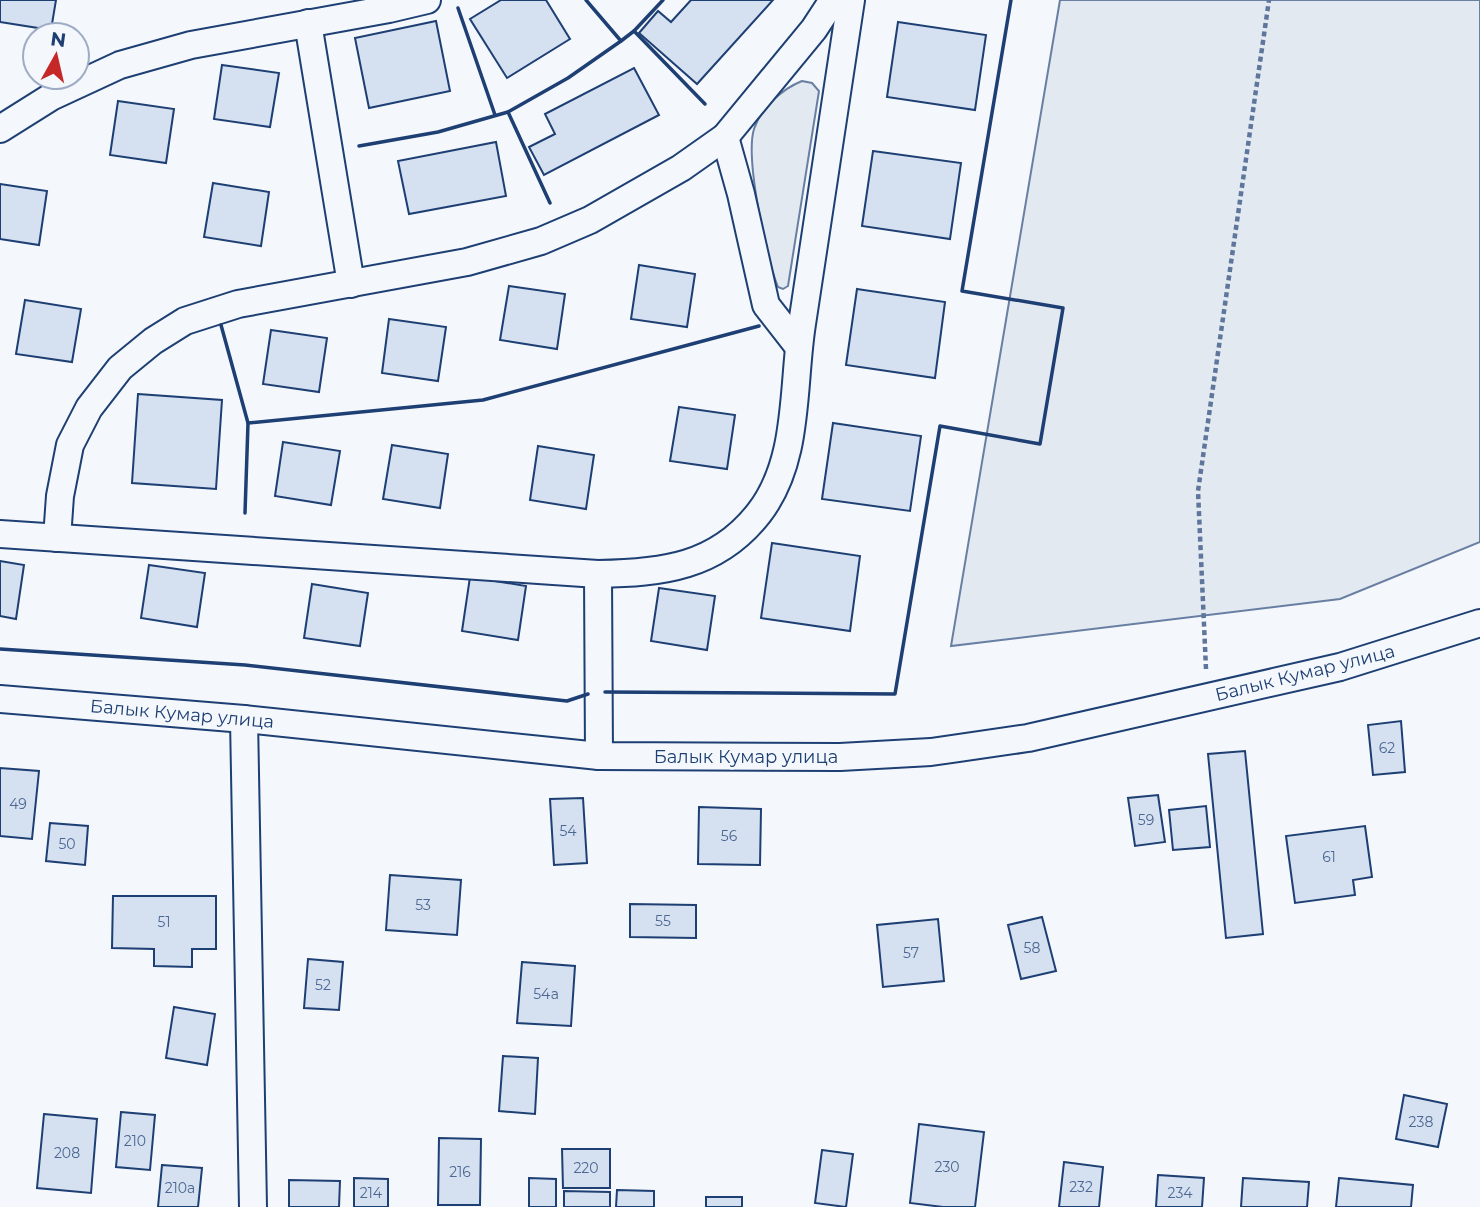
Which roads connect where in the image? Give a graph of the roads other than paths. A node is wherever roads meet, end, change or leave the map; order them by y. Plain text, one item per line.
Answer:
1 (427, 0) edge
2 (833, 0) edge
3 (851, 0) edge
4 (308, 23) junction
5 (0, 129) edge
6 (724, 137) junction
7 (351, 284) junction
8 (798, 346) junction
9 (0, 534) edge
10 (57, 538) junction
11 (598, 574) junction
12 (1480, 623) edge
13 (0, 699) edge
14 (244, 719) junction
15 (599, 756) junction
16 (253, 1207) edge

1 - 4 street
2 - 6 street
3 - 8 street
4 - 5 street
4 - 7 street
6 - 7 street
6 - 8 street
7 - 10 street
8 - 11 street
9 - 10 street
10 - 11 street
11 - 15 street
12 - 15 street, Балык Кумар улица
13 - 14 street, Балык Кумар улица
14 - 15 street, Балык Кумар улица
14 - 16 street

